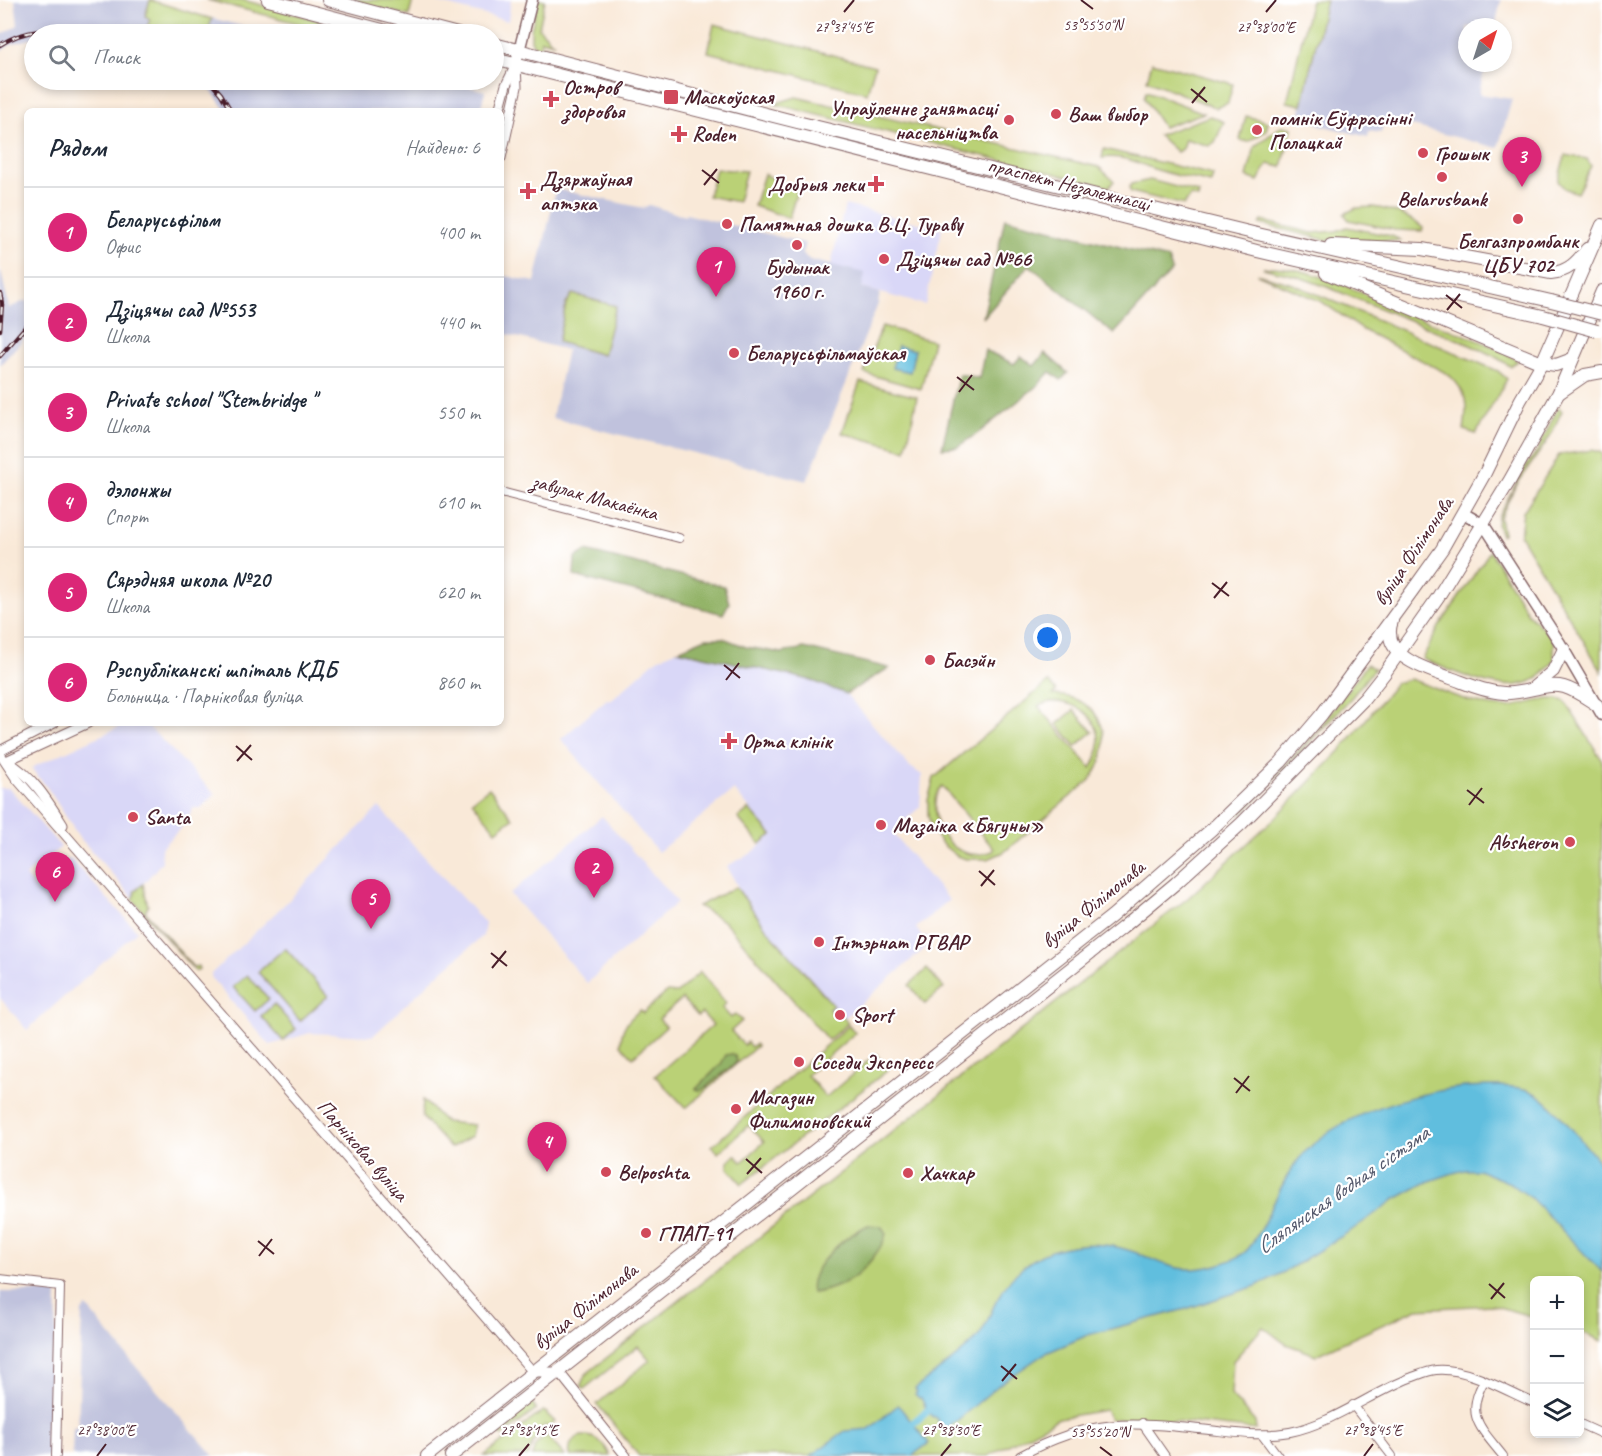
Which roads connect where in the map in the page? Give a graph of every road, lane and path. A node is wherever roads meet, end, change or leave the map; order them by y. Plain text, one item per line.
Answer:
1 (268, 0) edge
2 (328, 0) edge
3 (532, 0) edge
4 (360, 24) edge
5 (420, 24) edge
6 (504, 47) edge
7 (519, 52) junction
8 (504, 62) edge
9 (516, 65) junction
10 (500, 108) edge
11 (504, 145) edge
12 (1599, 231) edge
13 (1305, 244) junction
14 (1287, 258) junction
15 (1602, 291) edge
16 (1602, 314) edge
17 (1600, 332) edge
18 (1572, 359) junction
19 (1542, 363) junction
20 (1602, 372) edge
21 (1558, 394) junction
22 (504, 493) edge
23 (1464, 513) junction
24 (1484, 525) junction
25 (679, 538) dead end
26 (1393, 617) junction
27 (1564, 649) junction
28 (1399, 653) junction
29 (1528, 692) junction
30 (1599, 710) edge
31 (49, 726) edge
32 (80, 726) edge
33 (1, 757) edge
34 (1212, 829) junction
35 (1223, 841) junction
36 (921, 1066) junction
37 (931, 1078) junction
38 (842, 1129) junction
39 (852, 1141) junction
40 (696, 1243) junction
41 (706, 1256) junction
42 (0, 1279) edge
43 (532, 1372) junction
44 (559, 1372) junction
45 (1484, 1381) junction
46 (1530, 1401) edge
47 (1353, 1405) junction
48 (1142, 1423) junction
49 (1584, 1426) edge
50 (1602, 1434) edge
51 (1263, 1436) junction
52 (56, 1456) edge
53 (427, 1456) edge
54 (452, 1456) edge
55 (626, 1456) edge
56 (1020, 1456) edge
57 (1165, 1456) edge
58 (1278, 1456) edge
59 (1392, 1456) edge
60 (1503, 1456) edge

1 - 4 main road
2 - 5 main road
3 - 7 main road
6 - 7 main road, праспект Незалежнасці
7 - 9 main road
7 - 13 main road, праспект Незалежнасці
8 - 9 main road, праспект Незалежнасці
9 - 10 street
9 - 11 street
9 - 14 main road, праспект Незалежнасці
12 - 13 main road
12 - 19 main road, вуліца Філімонава
13 - 16 main road, праспект Незалежнасці, bridge
14 - 17 main road, праспект Незалежнасці, bridge
14 - 19 main road
15 - 18 main road, вуліца Філімонава
18 - 19 main road
18 - 21 main road, вуліца Філімонава
19 - 23 main road, вуліца Філімонава
20 - 21 main road
21 - 24 main road, вуліца Філімонава
22 - 25 street, завулак Макаёнка
23 - 24 main road
23 - 26 main road, вуліца Філімонава
24 - 27 main road
24 - 28 main road, вуліца Філімонава
26 - 28 main road
26 - 34 main road, вуліца Філімонава
27 - 29 main road
27 - 30 main road
28 - 29 main road
28 - 35 main road, вуліца Філімонава
29 - 30 main road
31 - 33 street
32 - 33 street
33 - 43 street, Парніковая вуліца
34 - 35 main road
34 - 36 main road, вуліца Філімонава
35 - 37 main road, вуліца Філімонава
36 - 37 main road
36 - 38 main road, вуліца Філімонава
37 - 39 main road, вуліца Філімонава
38 - 39 main road
38 - 40 main road, вуліца Філімонава
39 - 41 main road, вуліца Філімонава
40 - 41 main road
40 - 43 main road, вуліца Філімонава
41 - 44 main road, вуліца Філімонава
42 - 52 street
43 - 44 street
43 - 53 main road, вуліца Філімонава
44 - 54 main road, вуліца Філімонава
44 - 55 street
45 - 46 street
45 - 47 street
45 - 60 street
47 - 51 street
47 - 59 street
48 - 51 street
48 - 56 street
48 - 57 street
49 - 50 street
51 - 58 street

